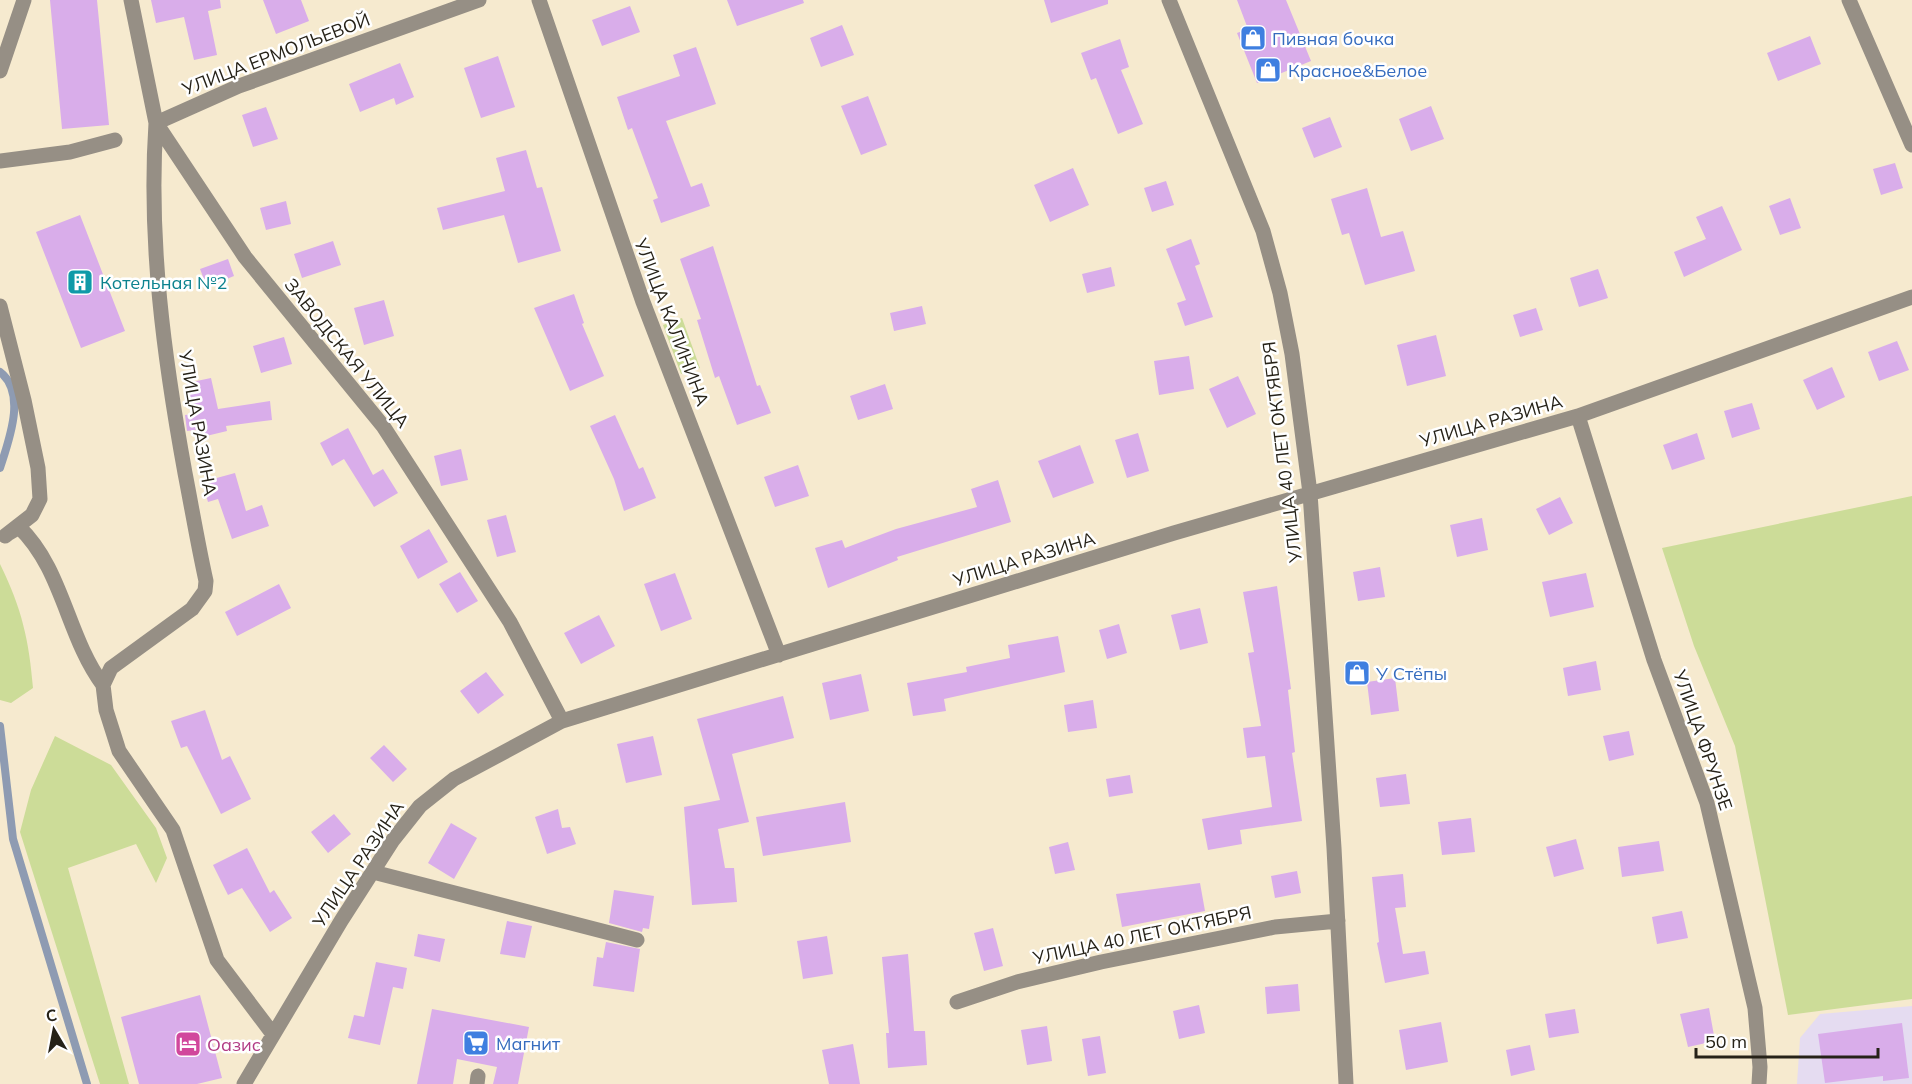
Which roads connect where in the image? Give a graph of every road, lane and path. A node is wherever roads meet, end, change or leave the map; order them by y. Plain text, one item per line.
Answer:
1 (24, 0) edge
2 (131, 0) edge
3 (479, 0) edge
4 (538, 0) edge
5 (1169, 0) edge
6 (1849, 0) edge
7 (0, 71) edge
8 (156, 123) junction
9 (115, 140) dead end
10 (1912, 145) edge
11 (0, 161) edge
12 (1912, 297) edge
13 (0, 306) edge
14 (1578, 416) junction
15 (1310, 493) junction
16 (2, 534) edge
17 (779, 655) junction
18 (103, 685) junction
19 (562, 721) junction
20 (373, 872) junction
21 (1338, 921) junction
22 (637, 940) dead end
23 (957, 1002) dead end
24 (272, 1033) junction
25 (244, 1084) edge
26 (1346, 1084) edge
27 (1759, 1084) edge

1 - 7 street
2 - 8 street, ЗАВОДСКАЯ УЛИЦА
3 - 8 street, УЛИЦА ЕРМОЛЬЕВОЙ
4 - 17 street, УЛИЦА КАЛИНИНА
5 - 15 street, УЛИЦА 40 ЛЕТ ОКТЯБРЯ
6 - 10 street
8 - 18 street, УЛИЦА РАЗИНА
8 - 19 street, ЗАВОДСКАЯ УЛИЦА
9 - 11 street
12 - 14 street, УЛИЦА РАЗИНА
13 - 16 street
14 - 15 street, УЛИЦА РАЗИНА
14 - 27 street, УЛИЦА ФРУНЗЕ
15 - 17 street, УЛИЦА РАЗИНА
15 - 21 street, УЛИЦА 40 ЛЕТ ОКТЯБРЯ
16 - 18 street
17 - 19 street, УЛИЦА РАЗИНА
18 - 24 street
19 - 20 street, УЛИЦА РАЗИНА
20 - 22 street
20 - 24 street, УЛИЦА РАЗИНА
21 - 23 street, УЛИЦА 40 ЛЕТ ОКТЯБРЯ
21 - 26 street, УЛИЦА 40 ЛЕТ ОКТЯБРЯ
24 - 25 street, УЛИЦА РАЗИНА

